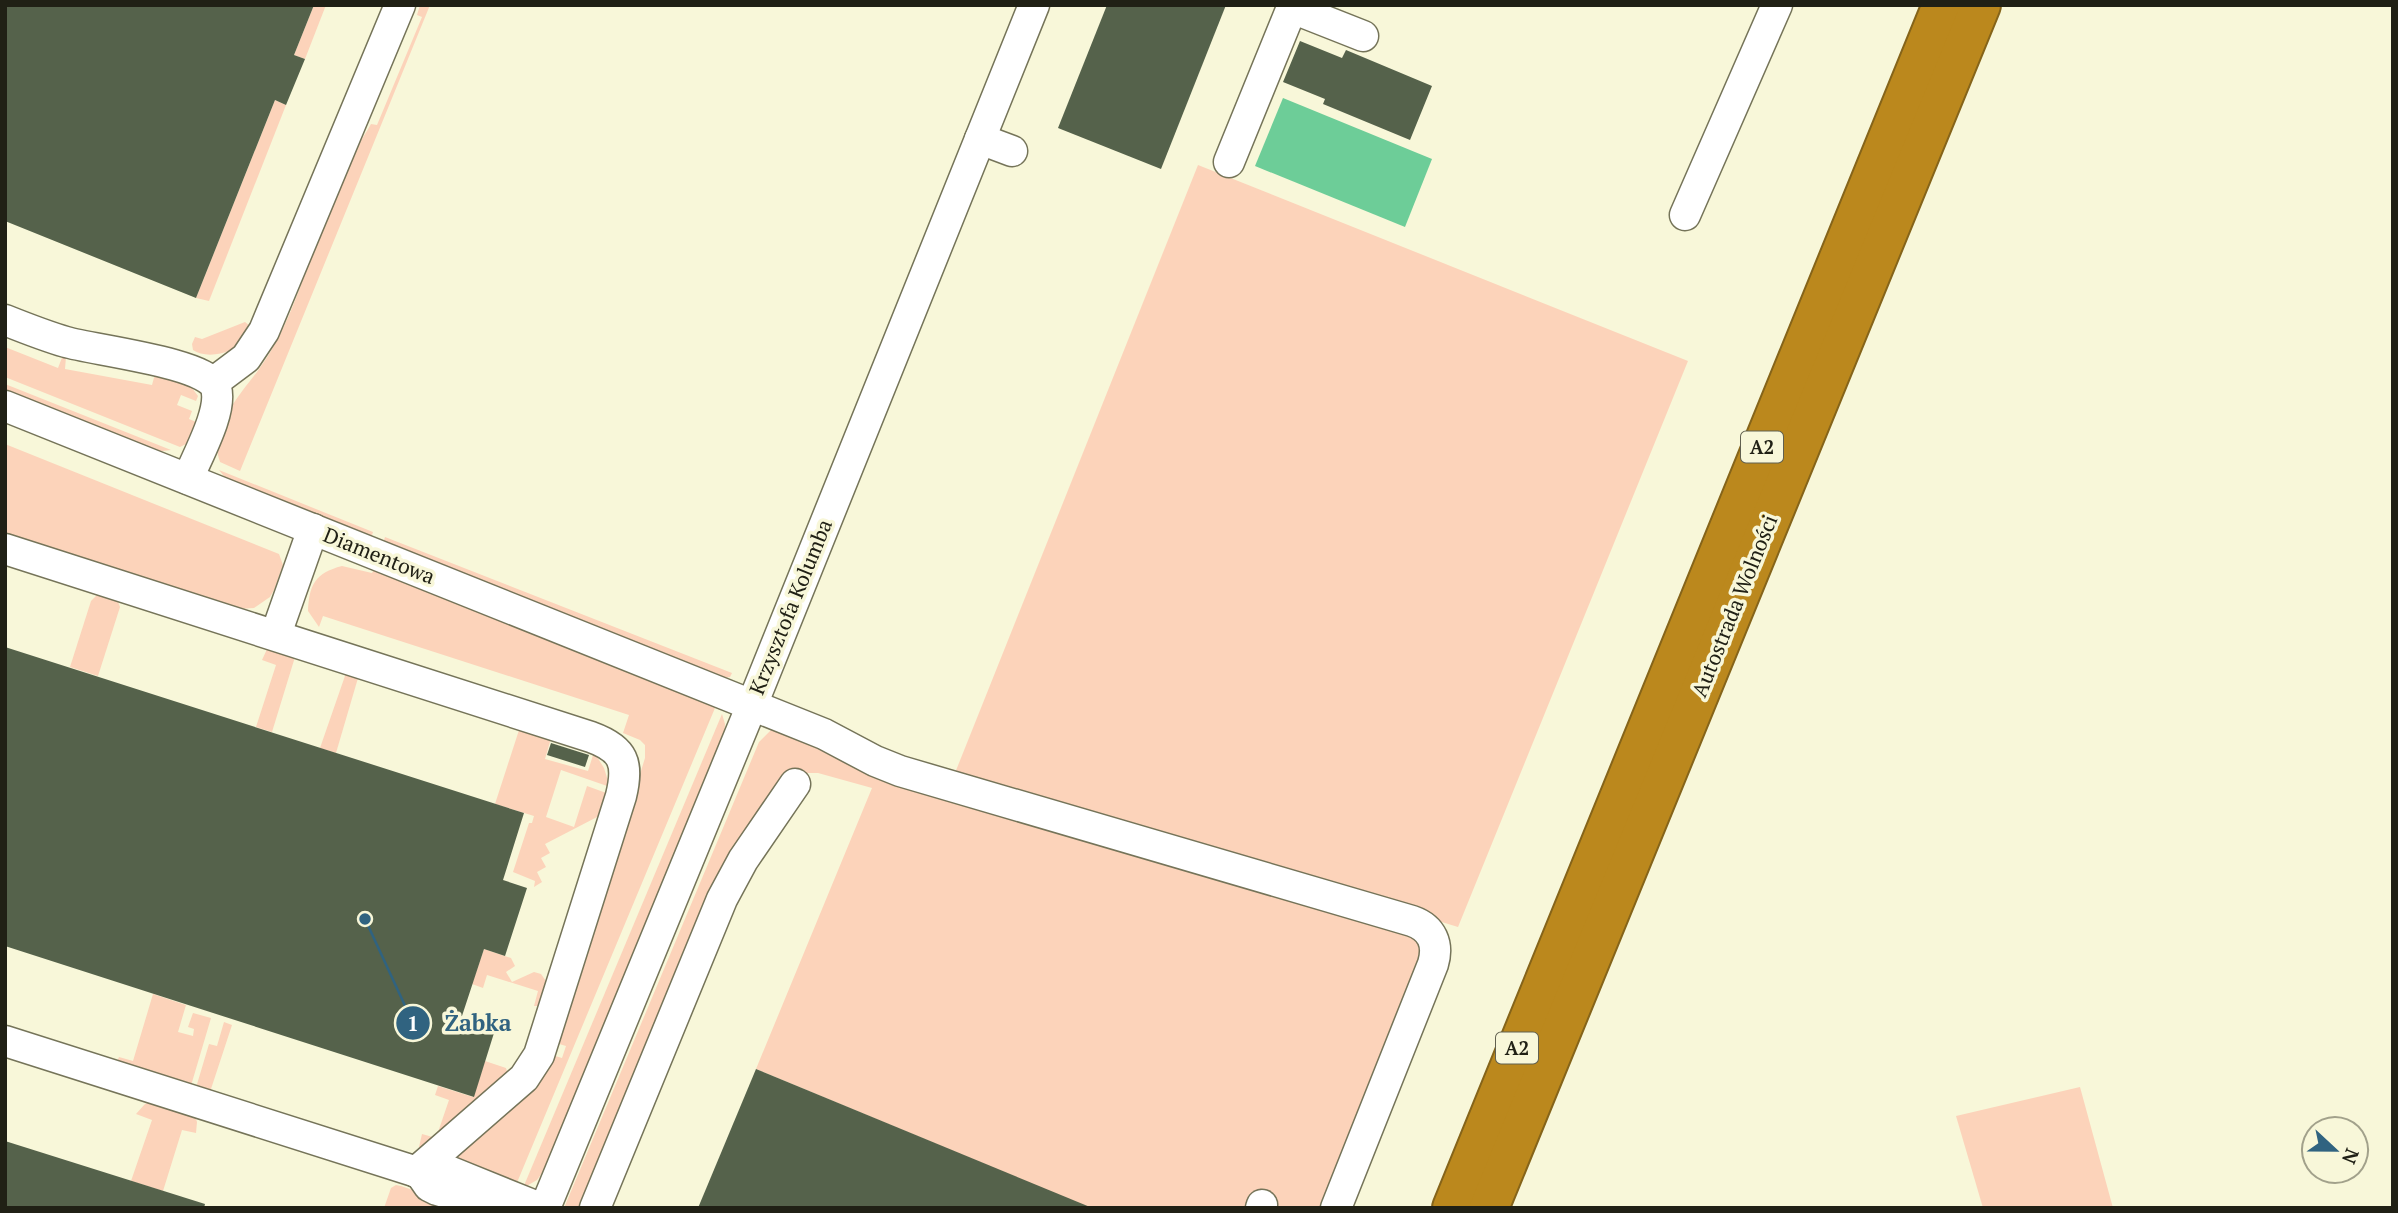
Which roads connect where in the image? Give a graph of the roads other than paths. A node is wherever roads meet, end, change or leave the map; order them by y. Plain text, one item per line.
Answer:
1 (400, 5) edge
2 (1034, 5) edge
3 (1777, 5) edge
4 (1942, 5) edge
5 (1981, 5) edge
6 (1292, 6) edge
7 (1363, 36) dead end
8 (980, 139) junction
9 (1012, 151) dead end
10 (1229, 162) dead end
11 (1685, 215) dead end
12 (5, 320) edge
13 (214, 382) junction
14 (5, 406) edge
15 (188, 479) junction
16 (313, 529) junction
17 (5, 549) edge
18 (275, 634) junction
19 (752, 705) junction
20 (795, 784) dead end
21 (5, 1041) edge
22 (418, 1173) junction
23 (497, 1208) edge
24 (542, 1208) edge
25 (595, 1208) edge
26 (1336, 1208) edge
27 (1452, 1208) edge
28 (1489, 1208) edge

1 - 13 street
2 - 8 street, Krzysztofa Kolumba
3 - 11 street
4 - 27 highway, Autostrada Wolności / A2
5 - 28 highway, Autostrada Wolności / A2
6 - 7 street
6 - 10 street
8 - 9 street
8 - 19 street, Krzysztofa Kolumba
12 - 13 street
13 - 15 street
14 - 15 street, Diamentowa
15 - 16 street, Diamentowa
16 - 18 street
16 - 19 street, Diamentowa
17 - 18 street
18 - 22 street
19 - 24 street, Krzysztofa Kolumba
19 - 26 street, Diamentowa
20 - 25 street
21 - 22 street
22 - 23 street
22 - 24 street

